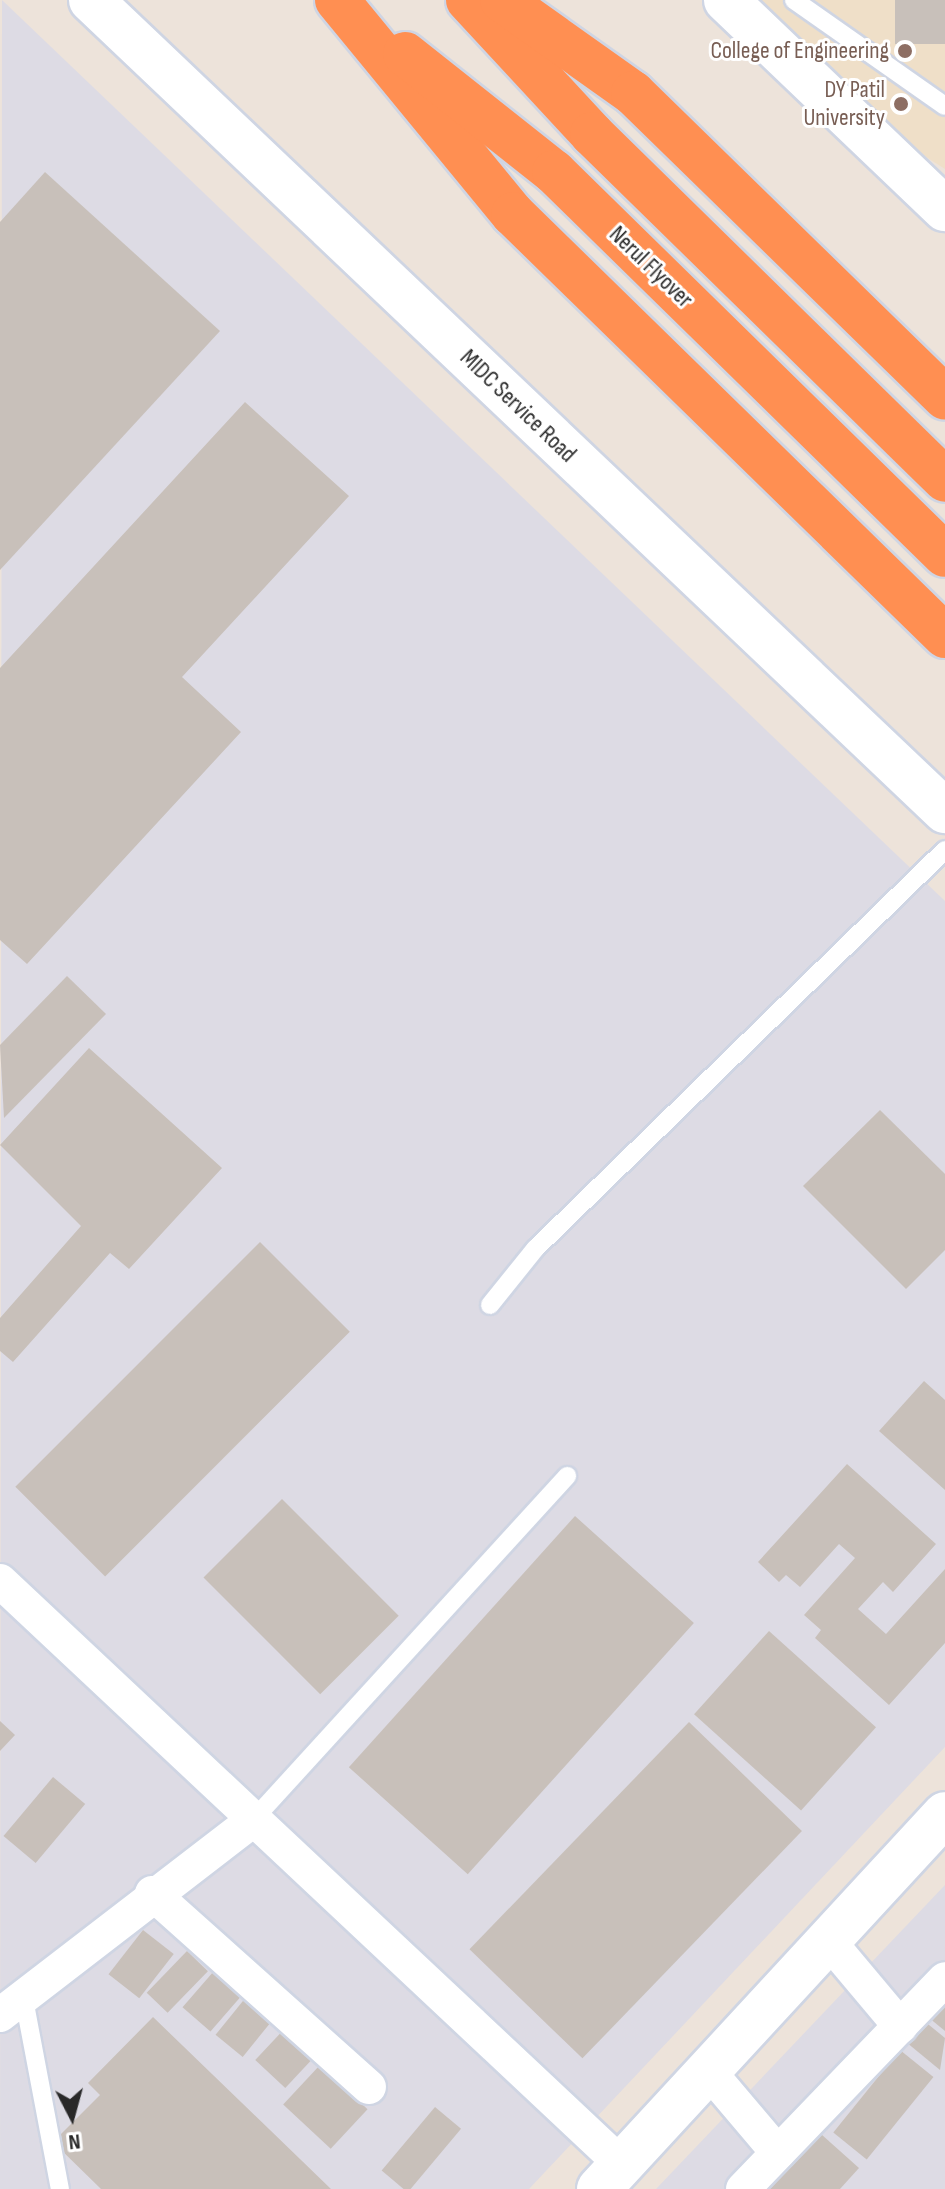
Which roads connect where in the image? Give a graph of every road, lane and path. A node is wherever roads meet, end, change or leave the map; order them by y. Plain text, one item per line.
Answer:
1 (91, 0) edge
2 (337, 0) edge
3 (468, 0) edge
4 (502, 0) edge
5 (726, 0) edge
6 (794, 0) edge
7 (945, 106) edge
8 (945, 209) edge
9 (945, 398) edge
10 (945, 480) edge
11 (945, 555) edge
12 (945, 636) edge
13 (945, 811) edge
14 (945, 850) edge
15 (490, 1305) dead end
16 (567, 1476) dead end
17 (0, 1581) edge
18 (945, 1814) edge
19 (253, 1820) junction
20 (152, 1893) junction
21 (827, 1939) junction
22 (945, 1979) edge
23 (12, 2007) edge
24 (900, 2026) junction
25 (706, 2068) junction
26 (369, 2087) dead end
27 (778, 2153) junction
28 (608, 2175) edge
29 (60, 2189) edge
30 (743, 2189) edge

1 - 13 street, MIDC Service Road
2 - 11 highway, Nerul Flyover
2 - 12 highway
3 - 10 highway
4 - 9 highway
5 - 8 street
6 - 7 lane
14 - 15 lane
16 - 19 lane
17 - 19 street
18 - 21 street
19 - 20 street
19 - 28 street
20 - 23 street
20 - 26 street
21 - 24 street
21 - 25 street
22 - 24 street
23 - 29 lane
24 - 27 street
25 - 27 street
25 - 28 street
27 - 30 street

